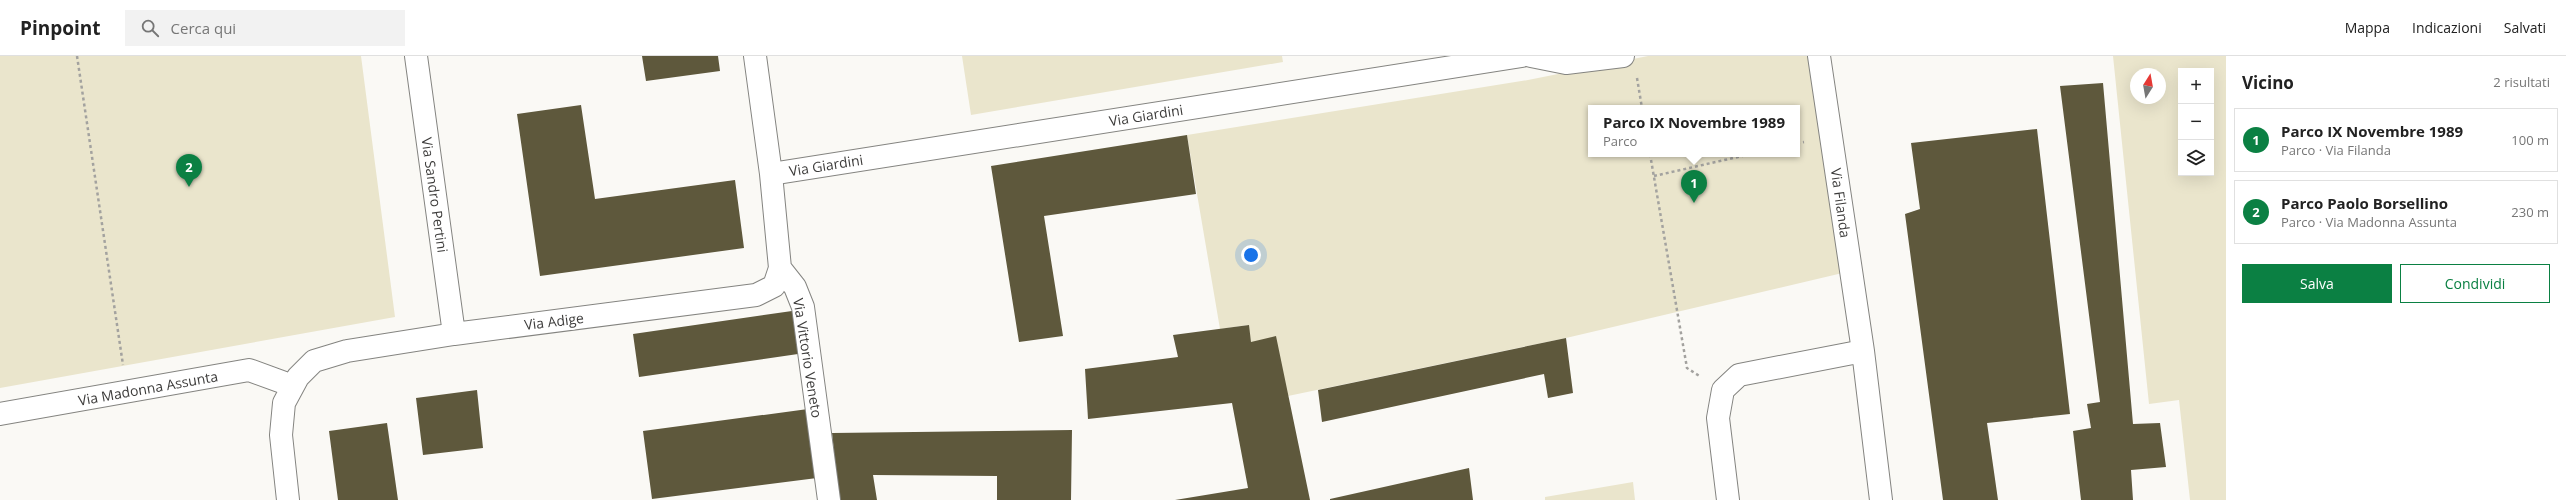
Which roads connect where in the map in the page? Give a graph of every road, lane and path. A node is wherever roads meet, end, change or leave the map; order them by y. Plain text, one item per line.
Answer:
1 (77, 56) edge
2 (416, 56) edge
3 (755, 56) edge
4 (1522, 56) edge
5 (1531, 56) edge
6 (1819, 56) edge
7 (1629, 63) edge
8 (1641, 105) edge
9 (1651, 157) edge
10 (1737, 157) edge
11 (771, 174) junction
12 (1654, 176) junction
13 (780, 268) junction
14 (454, 334) junction
15 (1863, 351) junction
16 (293, 386) junction
17 (1723, 390) junction
18 (127, 391) junction
19 (0, 414) edge
20 (288, 500) edge
21 (829, 500) edge
22 (1728, 500) edge
23 (1881, 500) edge

1 - 18 path
2 - 14 street, Via Sandro Pertini
3 - 11 street
4 - 11 street, Via Giardini
5 - 7 street
6 - 15 street, Via Filanda
7 - 8 path
9 - 12 path
10 - 12 path
11 - 13 street
12 - 17 path
13 - 14 street, Via Adige
13 - 21 street, Via Vittorio Veneto
14 - 16 street, Via Adige
15 - 17 street
15 - 23 street, Via Filanda
16 - 18 street, Via Madonna Assunta
16 - 20 street
17 - 22 street
18 - 19 street, Via Madonna Assunta

